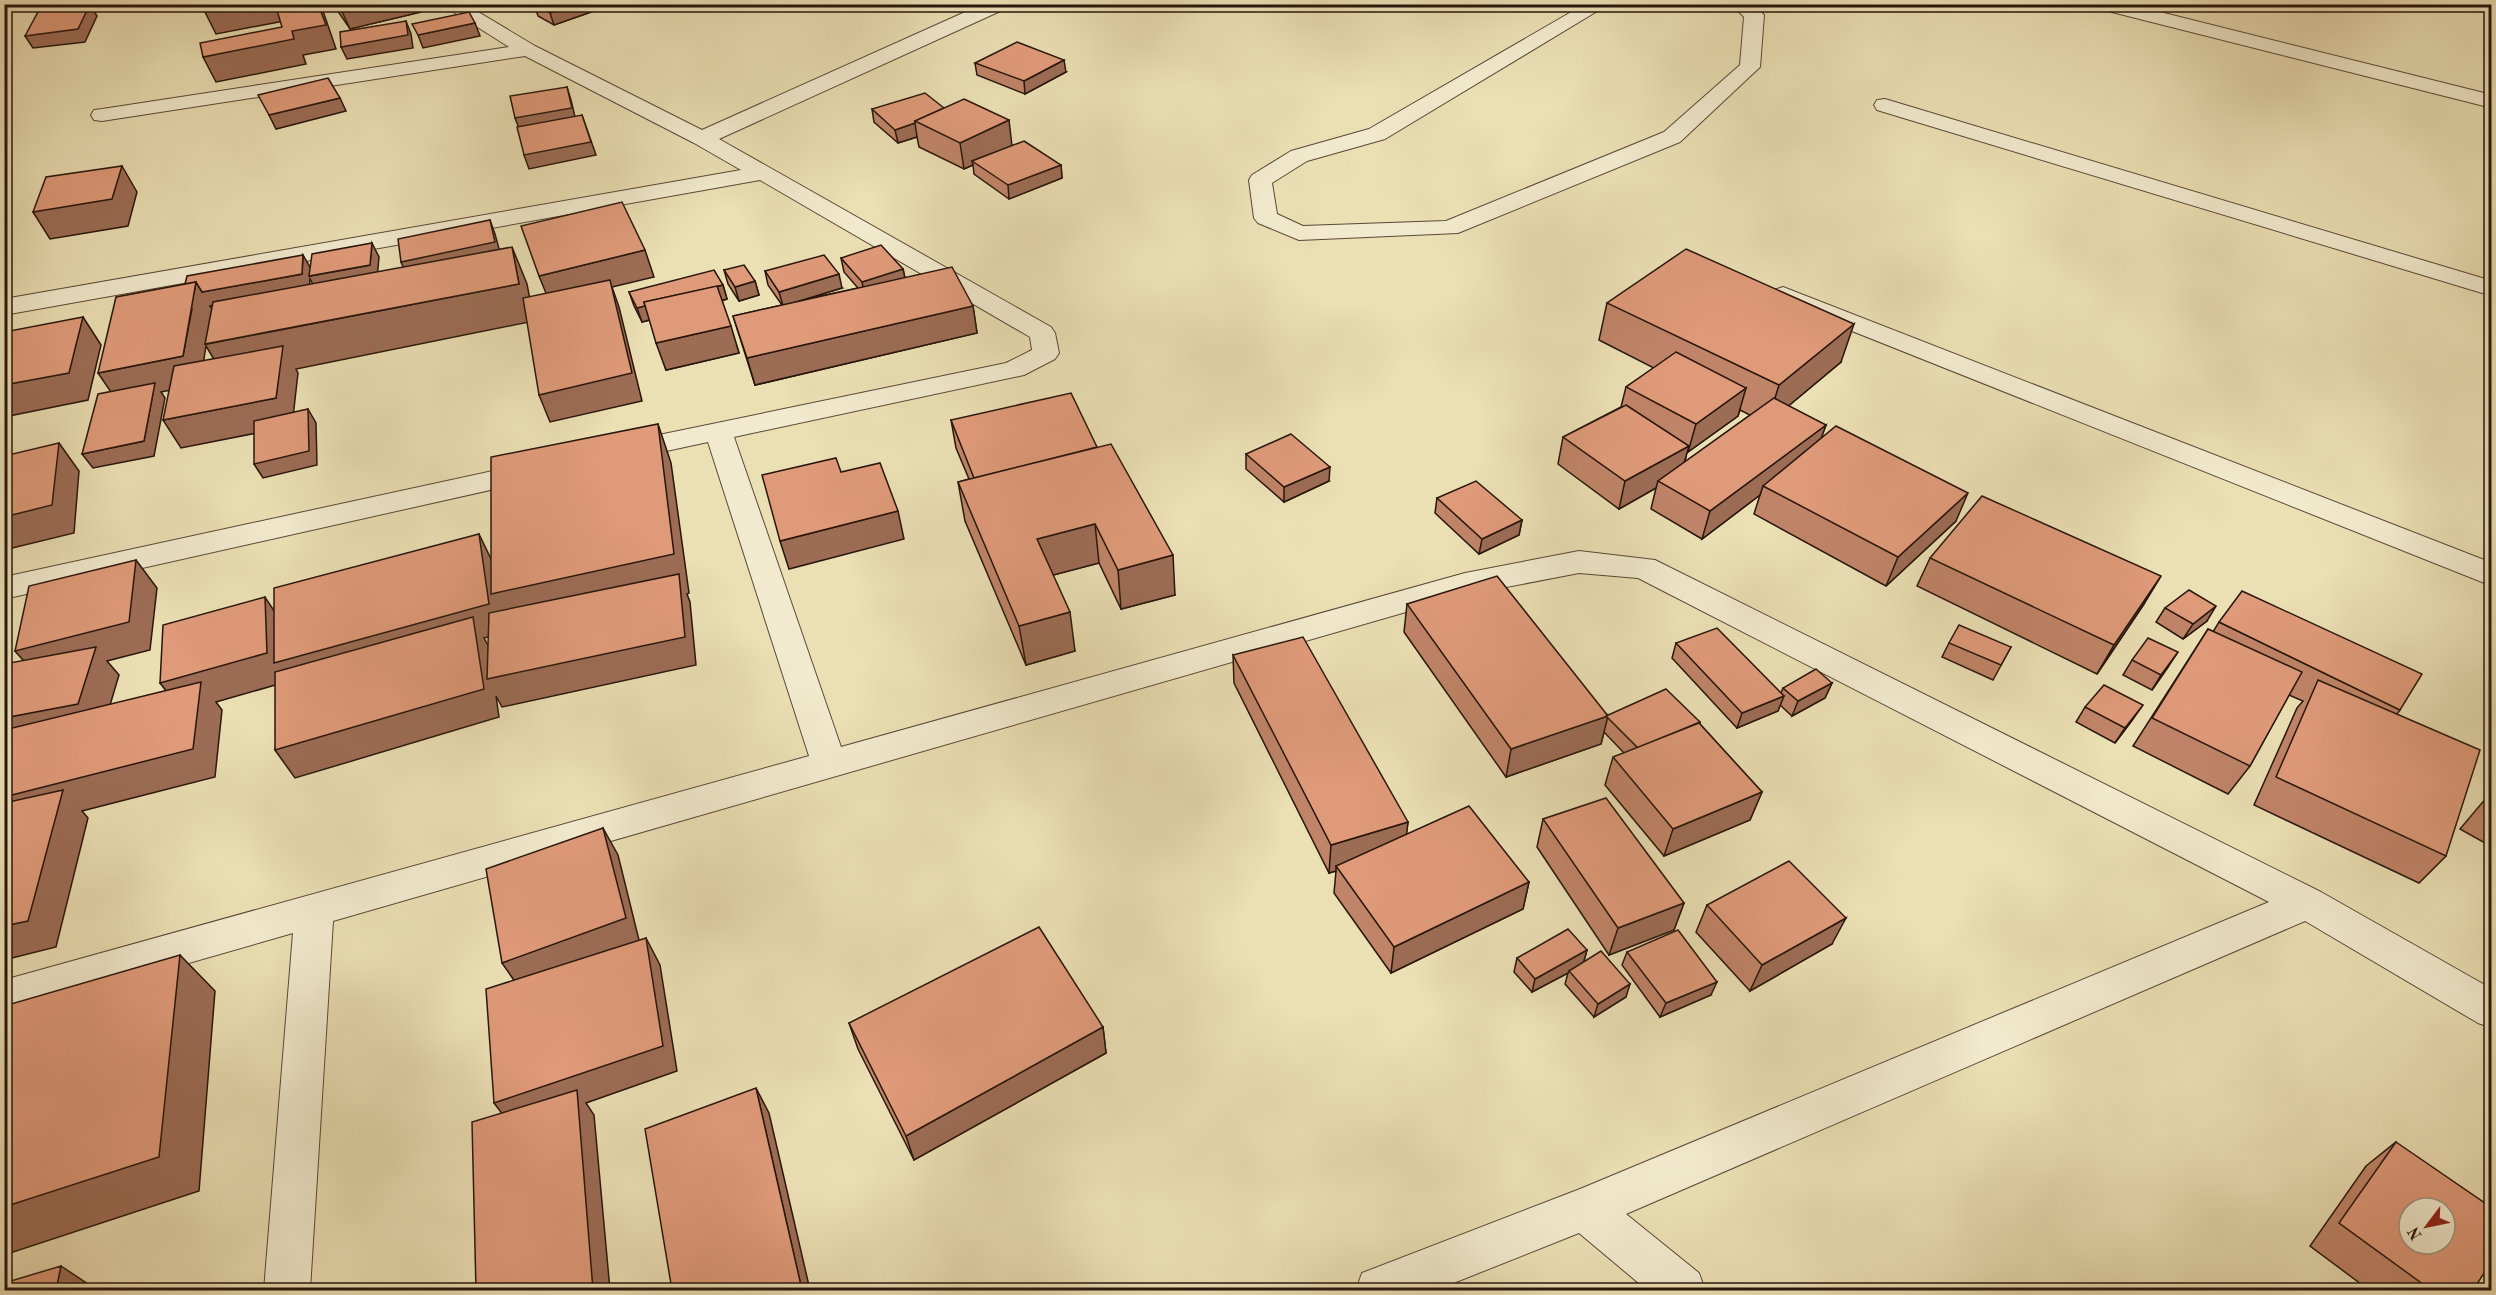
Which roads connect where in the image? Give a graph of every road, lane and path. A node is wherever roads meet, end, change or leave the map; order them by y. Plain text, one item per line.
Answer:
1 (450, 4) edge
2 (1600, 4) edge
3 (1742, 4) edge
4 (2103, 4) edge
5 (995, 5) edge
6 (528, 50) junction
7 (2492, 102) edge
8 (1885, 105) dead end
9 (102, 115) dead end
10 (702, 138) junction
11 (763, 173) junction
12 (1756, 284) edge
13 (2492, 289) edge
14 (4, 307) edge
15 (718, 430) junction
16 (2492, 575) edge
17 (4, 588) edge
18 (829, 764) junction
19 (2307, 903) junction
20 (314, 910) junction
21 (4, 998) edge
22 (2492, 1010) edge
23 (1585, 1209) junction
24 (286, 1290) edge
25 (1378, 1290) edge
26 (1682, 1290) edge

1 - 6 street
2 - 3 street
4 - 7 street
5 - 10 street
6 - 9 street
6 - 10 street
8 - 13 street
10 - 11 street
11 - 14 street
11 - 15 street
12 - 16 street
15 - 17 street
15 - 18 street
18 - 19 street
18 - 20 street
19 - 22 street
19 - 23 street
20 - 21 street
20 - 24 street
23 - 25 street
23 - 26 street

